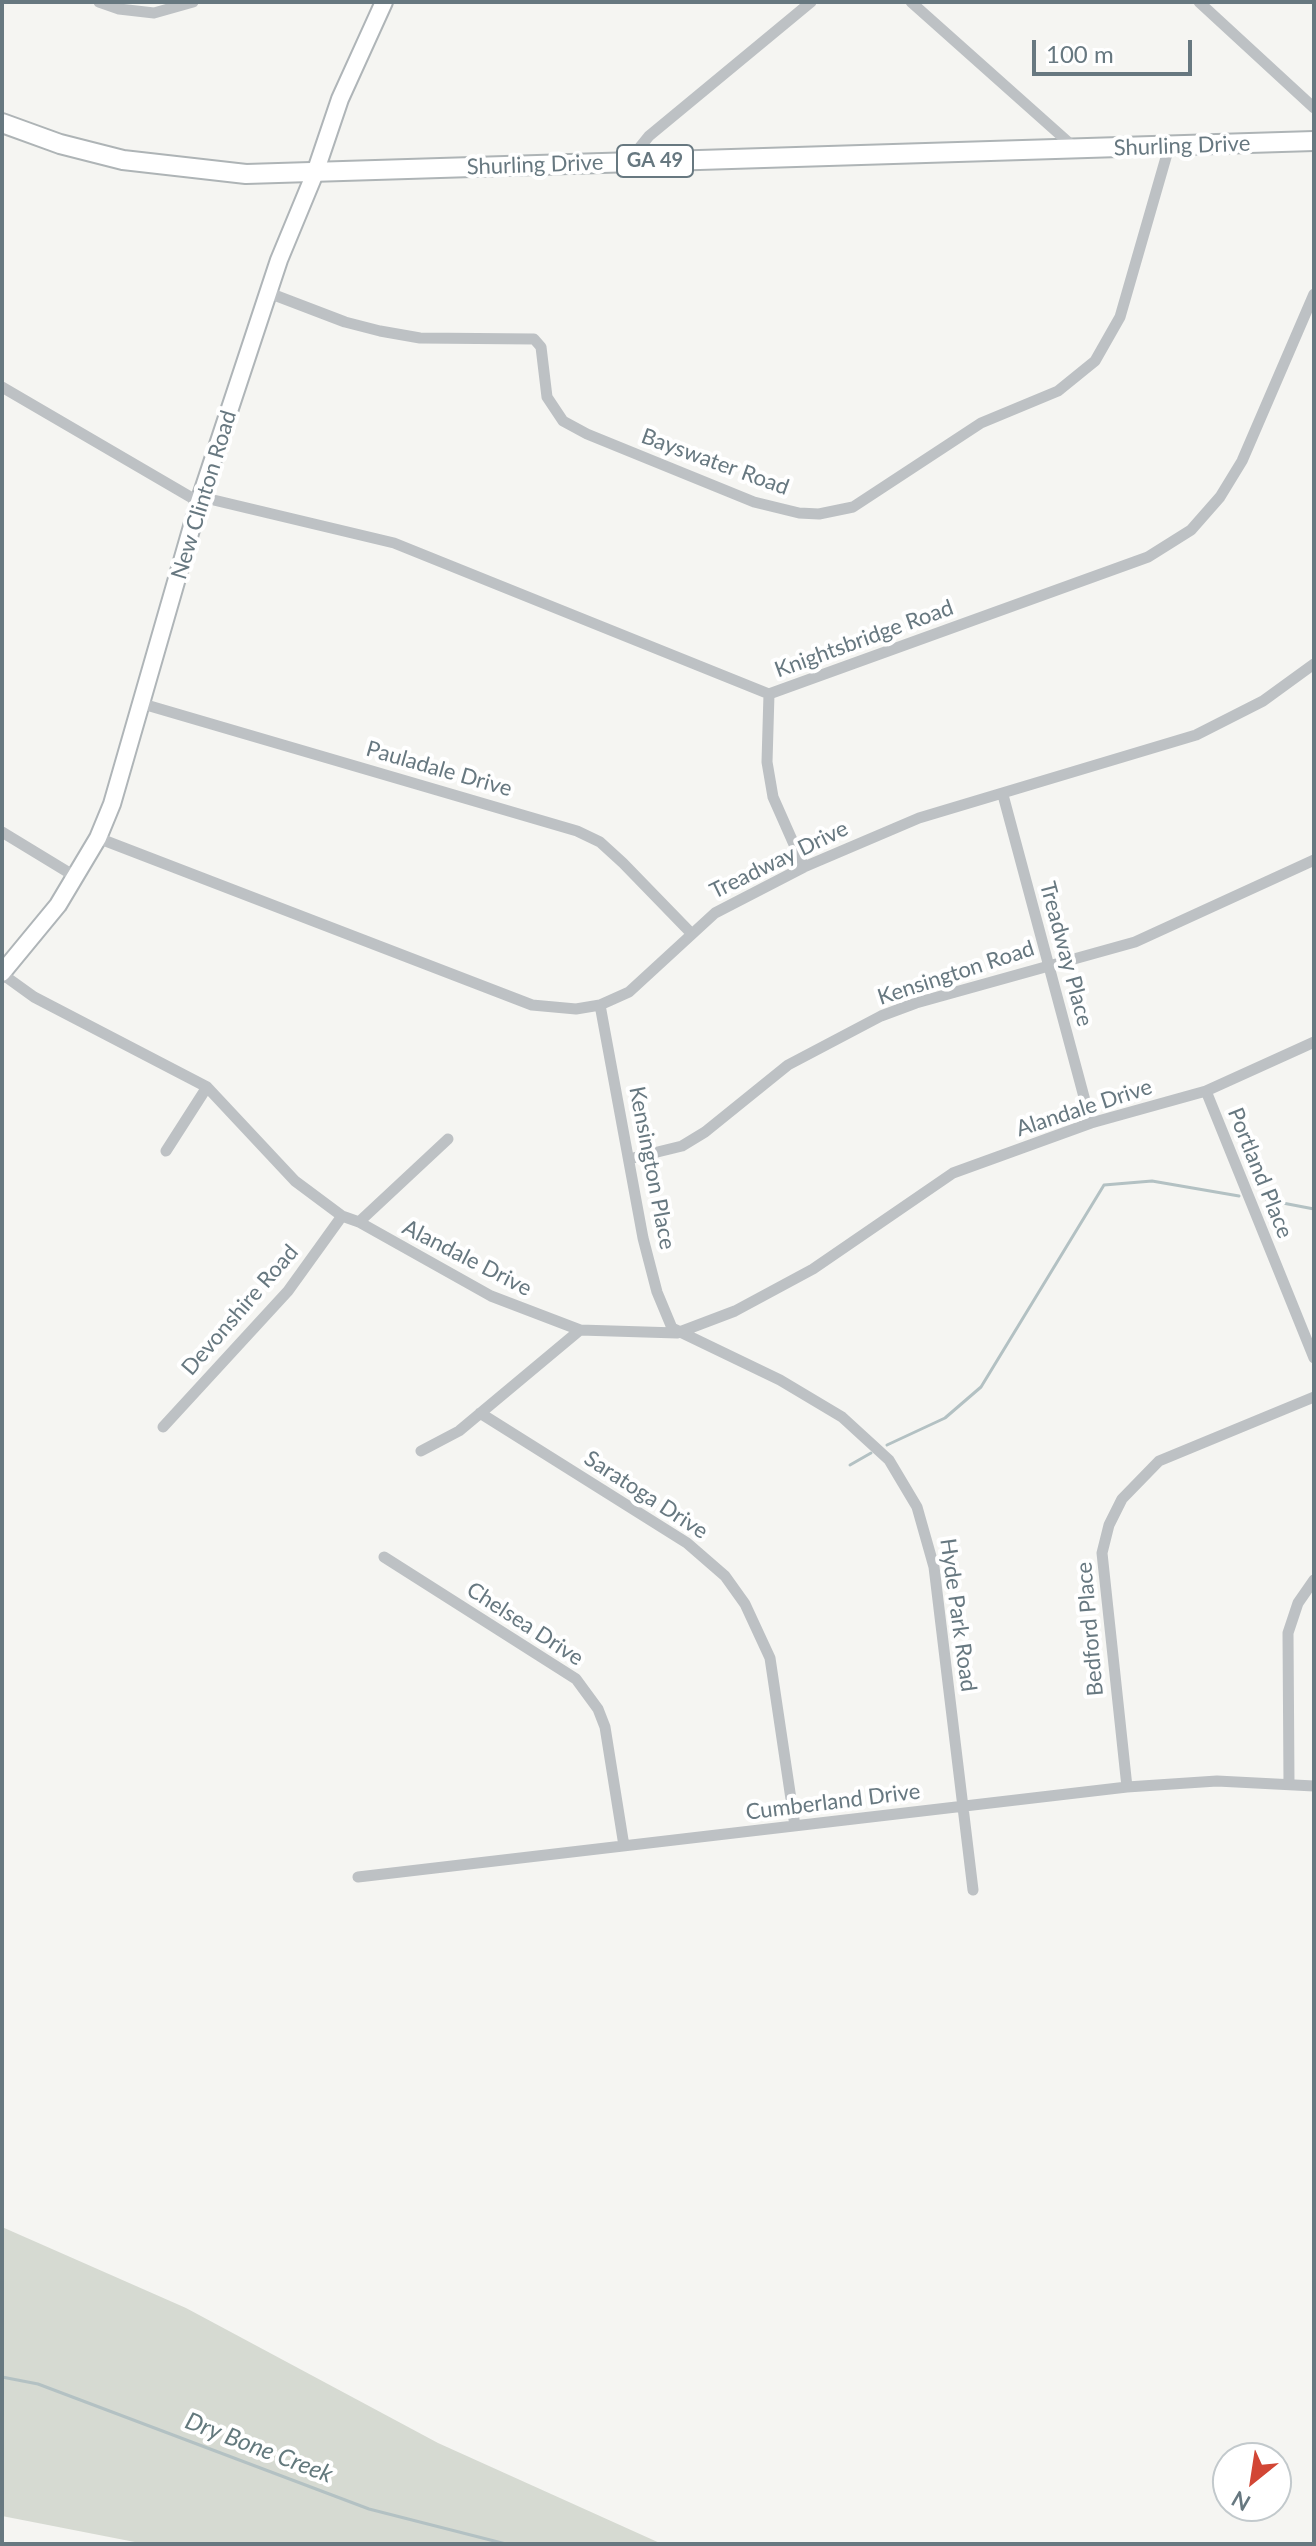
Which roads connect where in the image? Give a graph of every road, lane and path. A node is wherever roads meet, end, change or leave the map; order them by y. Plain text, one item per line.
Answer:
1 (99, 2) edge
2 (193, 2) edge
3 (384, 2) edge
4 (811, 2) edge
5 (911, 2) edge
6 (1199, 2) edge
7 (1314, 108) edge
8 (2, 123) edge
9 (1314, 141) edge
10 (1169, 147) junction
11 (1076, 150) junction
12 (628, 162) junction
13 (315, 173) junction
14 (269, 293) junction
15 (1314, 294) edge
16 (2, 387) edge
17 (200, 500) junction
18 (1314, 664) edge
19 (769, 694) junction
20 (143, 704) junction
21 (1003, 795) junction
22 (2, 832) edge
23 (98, 838) junction
24 (1314, 860) edge
25 (804, 867) junction
26 (76, 877) junction
27 (690, 932) junction
28 (1049, 965) junction
29 (2, 974) edge
30 (600, 1005) junction
31 (1314, 1042) edge
32 (207, 1087) junction
33 (1206, 1091) junction
34 (1091, 1123) junction
35 (448, 1139) dead end
36 (166, 1151) dead end
37 (629, 1159) junction
38 (342, 1216) junction
39 (359, 1222) junction
40 (580, 1330) junction
41 (677, 1333) junction
42 (1314, 1358) edge
43 (1314, 1397) edge
44 (480, 1413) junction
45 (163, 1427) dead end
46 (421, 1451) dead end
47 (384, 1557) dead end
48 (1314, 1580) edge
49 (1289, 1784) junction
50 (1314, 1786) edge
51 (1127, 1787) junction
52 (962, 1807) junction
53 (795, 1826) junction
54 (624, 1846) junction
55 (358, 1877) dead end
56 (973, 1890) dead end

1 - 2 street
3 - 13 street, New Clinton Road
4 - 12 street
5 - 11 street
6 - 7 street
8 - 13 main road, Shurling Drive / GA 49
9 - 10 main road, Shurling Drive / GA 49
10 - 11 main road, Shurling Drive / GA 49
10 - 14 street, Bayswater Road
11 - 12 main road, Shurling Drive / GA 49
12 - 13 main road, Shurling Drive / GA 49
13 - 14 street, New Clinton Road
14 - 17 street, New Clinton Road
15 - 19 street, Knightsbridge Road
16 - 17 street, Knightsbridge Road
17 - 19 street, Knightsbridge Road
17 - 20 street, New Clinton Road
18 - 21 street, Treadway Drive
19 - 25 street
20 - 23 street, New Clinton Road
20 - 27 street, Pauladale Drive
21 - 25 street, Treadway Drive
21 - 28 street, Treadway Place
22 - 26 street
23 - 26 street, New Clinton Road
23 - 30 street, Treadway Drive
24 - 28 street, Kensington Road
25 - 27 street, Treadway Drive
26 - 29 street, New Clinton Road
27 - 30 street, Treadway Drive
28 - 34 street, Treadway Place
28 - 37 street, Kensington Road
29 - 32 street, Alandale Drive
30 - 37 street, Kensington Place
31 - 33 street, Alandale Drive
32 - 36 street
32 - 38 street, Alandale Drive
33 - 34 street, Alandale Drive
33 - 42 street, Portland Place
34 - 41 street, Alandale Drive
35 - 39 street
37 - 41 street, Kensington Place
38 - 39 street, Alandale Drive
38 - 45 street, Devonshire Road
39 - 40 street, Alandale Drive
40 - 41 street, Alandale Drive
40 - 44 street
41 - 52 street, Hyde Park Road
43 - 51 street, Bedford Place
44 - 46 street
44 - 53 street, Saratoga Drive
47 - 54 street, Chelsea Drive
48 - 49 street
49 - 50 street, Cumberland Drive
49 - 51 street, Cumberland Drive
51 - 52 street, Cumberland Drive
52 - 53 street, Cumberland Drive
52 - 56 street, Hyde Park Road
53 - 54 street, Cumberland Drive
54 - 55 street, Cumberland Drive

